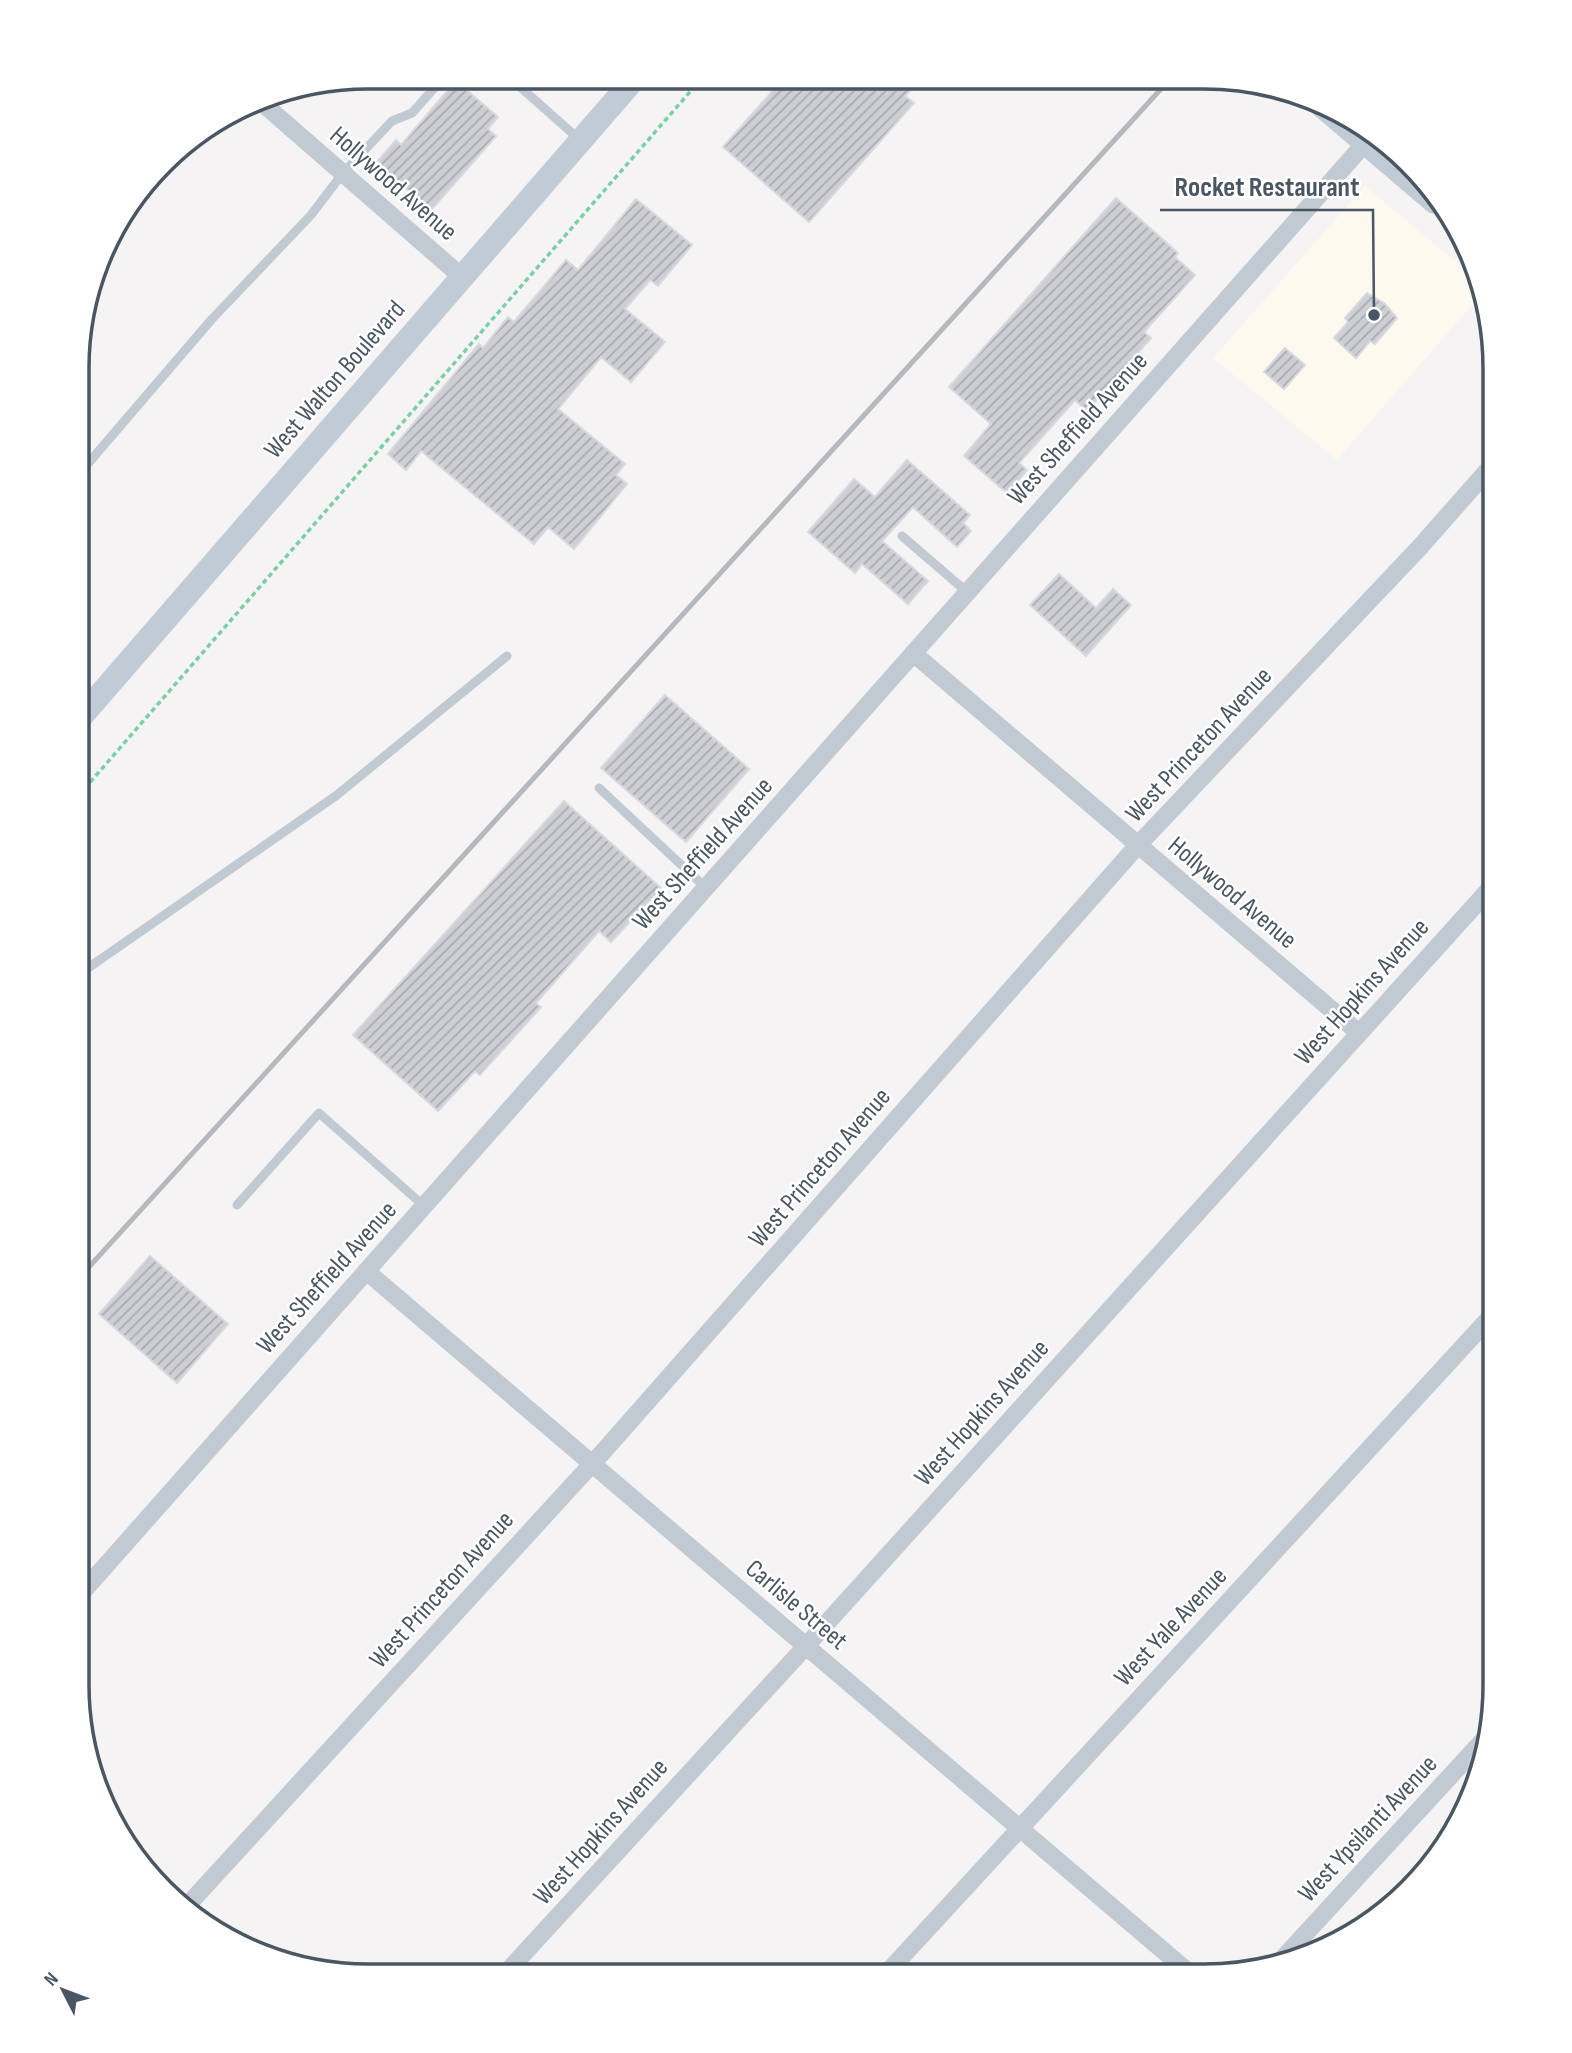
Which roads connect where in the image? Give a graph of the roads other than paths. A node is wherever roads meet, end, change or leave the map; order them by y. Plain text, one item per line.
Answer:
1 (433, 89) edge
2 (522, 89) edge
3 (626, 89) edge
4 (268, 108) edge
5 (581, 141) junction
6 (1367, 142) edge
7 (343, 173) junction
8 (462, 277) junction
9 (89, 462) edge
10 (1483, 476) edge
11 (902, 536) dead end
12 (967, 592) junction
13 (913, 653) junction
14 (507, 656) dead end
15 (89, 707) edge
16 (599, 788) dead end
17 (1138, 845) junction
18 (706, 888) junction
19 (1483, 896) edge
20 (89, 967) edge
21 (1359, 1033) junction
22 (237, 1205) dead end
23 (424, 1206) junction
24 (366, 1271) junction
25 (1483, 1324) edge
26 (592, 1464) junction
27 (89, 1584) edge
28 (806, 1646) junction
29 (1475, 1750) edge
30 (1020, 1828) junction
31 (192, 1901) edge
32 (1290, 1950) edge
33 (514, 1964) edge
34 (895, 1964) edge
35 (1179, 1964) edge

1 - 7 lane
2 - 5 lane
3 - 5 main road, West Walton Boulevard
4 - 7 street, Hollywood Avenue
5 - 8 main road, West Walton Boulevard
6 - 12 street, West Sheffield Avenue
7 - 8 street, Hollywood Avenue
7 - 9 lane
8 - 15 main road, West Walton Boulevard
10 - 17 street, West Princeton Avenue
11 - 12 lane
12 - 13 street, West Sheffield Avenue
13 - 17 street, Hollywood Avenue
13 - 18 street, West Sheffield Avenue
14 - 20 lane
16 - 18 lane
17 - 21 street, Hollywood Avenue
17 - 26 street, West Princeton Avenue
18 - 23 street, West Sheffield Avenue
19 - 21 street, West Hopkins Avenue
21 - 28 street, West Hopkins Avenue
22 - 23 lane
23 - 24 street, West Sheffield Avenue
24 - 26 street, Carlisle Street
24 - 27 street, West Sheffield Avenue
25 - 30 street, West Yale Avenue
26 - 28 street, Carlisle Street
26 - 31 street, West Princeton Avenue
28 - 30 street, Carlisle Street
28 - 33 street, West Hopkins Avenue
29 - 32 street, West Ypsilanti Avenue
30 - 34 street, West Yale Avenue
30 - 35 street, Carlisle Street

